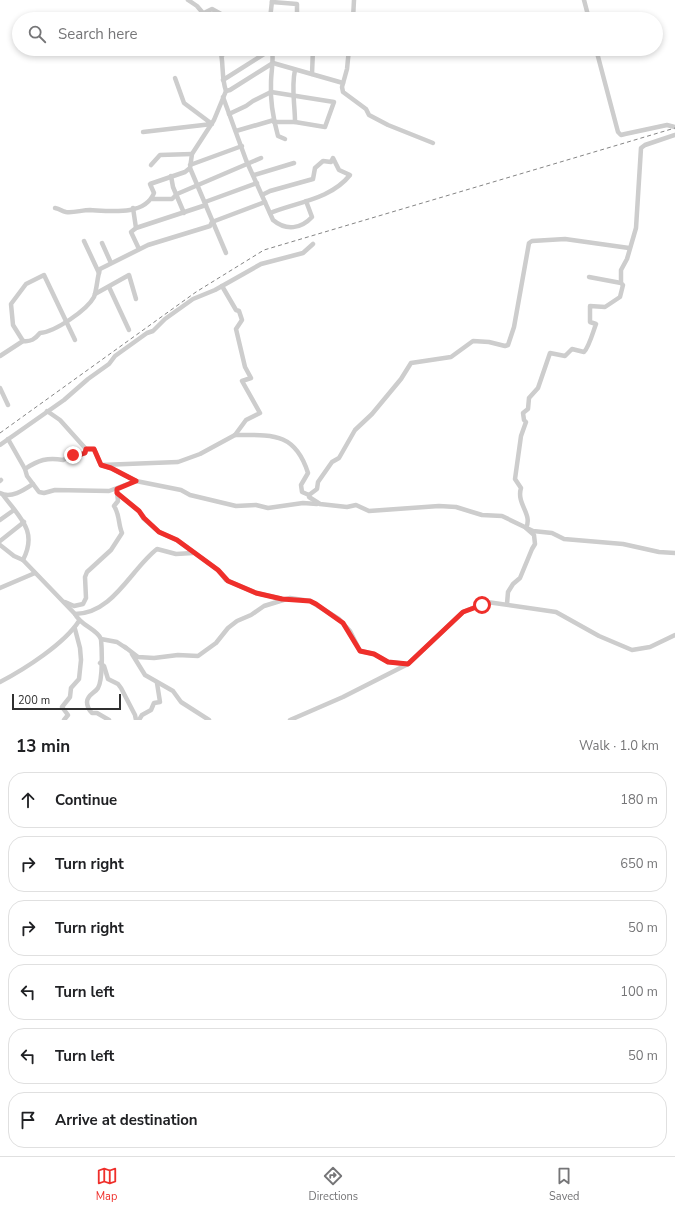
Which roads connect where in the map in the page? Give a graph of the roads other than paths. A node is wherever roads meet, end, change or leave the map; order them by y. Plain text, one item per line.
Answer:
1 (188, 0) edge
2 (354, 0) edge
3 (584, 0) edge
4 (272, 1) edge
5 (203, 12) edge
6 (206, 12) edge
7 (217, 12) edge
8 (271, 12) edge
9 (297, 12) edge
10 (353, 12) edge
11 (587, 12) edge
12 (222, 56) edge
13 (261, 56) edge
14 (272, 56) edge
15 (313, 56) edge
16 (348, 56) edge
17 (598, 56) edge
18 (273, 63) junction
19 (295, 70) junction
20 (312, 74) junction
21 (175, 78) dead end
22 (223, 80) junction
23 (343, 83) junction
24 (226, 91) junction
25 (271, 92) junction
26 (293, 95) junction
27 (223, 97) junction
28 (229, 114) junction
29 (274, 121) junction
30 (295, 122) junction
31 (212, 124) junction
32 (675, 127) edge
33 (236, 131) junction
34 (143, 132) dead end
35 (675, 135) edge
36 (285, 139) dead end
37 (433, 143) dead end
38 (242, 146) junction
39 (192, 154) junction
40 (261, 158) dead end
41 (294, 163) dead end
42 (248, 164) junction
43 (151, 165) dead end
44 (190, 166) junction
45 (254, 175) junction
46 (171, 176) junction
47 (257, 183) junction
48 (198, 185) junction
49 (177, 194) junction
50 (262, 195) junction
51 (152, 199) junction
52 (306, 201) junction
53 (265, 202) junction
54 (205, 204) junction
55 (56, 208) dead end
56 (133, 208) junction
57 (270, 212) junction
58 (184, 213) junction
59 (212, 222) junction
60 (136, 228) junction
61 (84, 241) dead end
62 (102, 243) dead end
63 (313, 244) dead end
64 (629, 248) junction
65 (139, 249) junction
66 (226, 253) dead end
67 (111, 264) junction
68 (99, 272) junction
69 (589, 277) dead end
70 (621, 283) junction
71 (222, 286) junction
72 (109, 287) junction
73 (95, 294) junction
74 (136, 299) dead end
75 (65, 322) junction
76 (129, 330) dead end
77 (75, 340) dead end
78 (23, 341) junction
79 (0, 356) edge
80 (0, 388) edge
81 (8, 405) dead end
82 (47, 411) junction
83 (235, 435) junction
84 (8, 439) junction
85 (0, 445) edge
86 (86, 449) junction
87 (101, 465) junction
88 (26, 469) junction
89 (136, 481) junction
90 (33, 484) junction
91 (117, 491) junction
92 (2, 494) edge
93 (309, 496) junction
94 (299, 504) junction
95 (320, 504) junction
96 (14, 510) junction
97 (0, 520) edge
98 (24, 522) junction
99 (526, 528) junction
100 (0, 541) edge
101 (0, 545) edge
102 (193, 553) junction
103 (675, 553) edge
104 (23, 560) junction
105 (35, 573) junction
106 (0, 588) edge
107 (287, 599) junction
108 (64, 602) junction
109 (507, 604) junction
110 (75, 614) junction
111 (79, 622) junction
112 (75, 629) junction
113 (675, 635) edge
114 (101, 639) junction
115 (125, 647) junction
116 (100, 663) junction
117 (408, 664) junction
118 (0, 682) edge
119 (157, 683) junction
120 (197, 712) junction
121 (64, 720) edge
122 (109, 720) edge
123 (136, 720) edge
124 (139, 720) edge
125 (200, 720) edge
126 (209, 720) edge
127 (290, 720) edge

1 - 5 street
2 - 10 street
3 - 11 street
4 - 8 street
4 - 9 street
6 - 7 street
12 - 22 street
13 - 22 street
14 - 18 street
15 - 20 street
16 - 23 street
17 - 32 street
18 - 19 street
18 - 24 street
18 - 25 street
19 - 20 street
19 - 26 street
20 - 23 street
21 - 31 street
22 - 24 street
23 - 37 street
24 - 27 street
25 - 26 street
25 - 28 street
25 - 29 street
26 - 30 street
26 - 30 street
27 - 28 street
27 - 31 street
28 - 33 street
29 - 30 street
29 - 33 street
29 - 36 street
31 - 34 street
31 - 39 street
33 - 38 street
35 - 64 street
38 - 42 street
38 - 44 street
39 - 43 street
39 - 44 street
40 - 42 street
41 - 45 street
42 - 45 street
42 - 48 street
44 - 46 street
44 - 48 street
45 - 47 street
46 - 49 street
46 - 51 street
47 - 50 street
47 - 54 street
48 - 49 street
48 - 54 street
49 - 51 street
49 - 58 street
50 - 52 street
50 - 53 street
51 - 56 street
52 - 57 street
52 - 57 street
53 - 57 street
53 - 59 street
54 - 58 street
54 - 59 street
55 - 56 street
56 - 60 street
58 - 60 street
59 - 65 street
59 - 66 street
60 - 65 street
61 - 68 street
62 - 67 street
63 - 71 street
64 - 70 street
64 - 93 street
65 - 67 street
67 - 68 street
68 - 73 street
69 - 70 street
70 - 99 street
71 - 82 street
71 - 83 street
72 - 73 street
72 - 74 street
72 - 76 street
73 - 75 street
75 - 77 street
75 - 78 street
75 - 78 street
78 - 79 street
80 - 81 street
82 - 84 street
82 - 86 street
83 - 87 street
83 - 93 street
84 - 85 street
84 - 88 street
86 - 87 street
86 - 88 street
87 - 89 street
88 - 90 street
89 - 91 street
89 - 94 street
90 - 91 street
90 - 92 street
91 - 102 street
91 - 108 street
92 - 96 street
93 - 94 street
93 - 95 street
94 - 95 street
95 - 99 street
96 - 97 street
96 - 98 street
98 - 100 street
98 - 104 street
99 - 103 street
99 - 109 street
101 - 104 street
102 - 107 street
102 - 110 street
104 - 105 street
105 - 106 street
105 - 108 street
107 - 115 street
107 - 117 street
108 - 110 street
109 - 113 street
109 - 117 street
110 - 111 street
111 - 112 street
111 - 114 street
112 - 118 street
112 - 121 street
114 - 115 street
114 - 116 street
115 - 119 street
116 - 122 street
116 - 123 street
117 - 127 street
119 - 120 street
119 - 124 street
120 - 125 street
120 - 126 street

